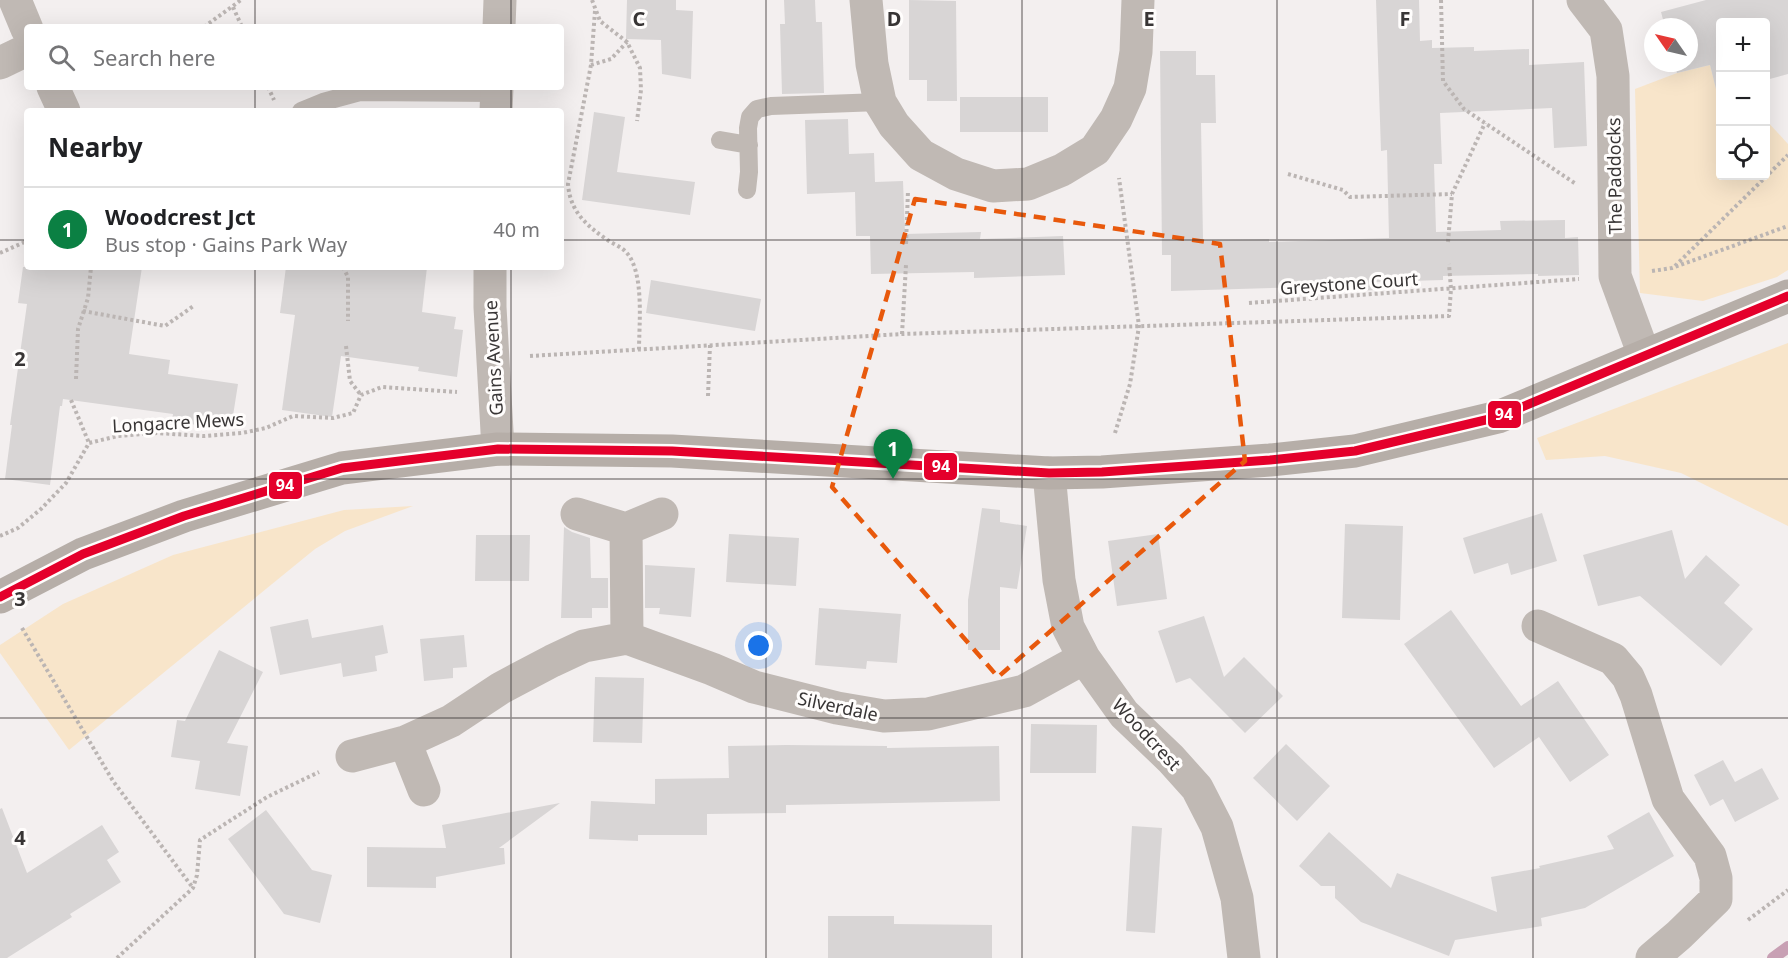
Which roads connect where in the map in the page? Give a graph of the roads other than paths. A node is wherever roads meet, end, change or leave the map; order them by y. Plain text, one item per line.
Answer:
1 (15, 0) edge
2 (500, 0) edge
3 (866, 0) edge
4 (1138, 0) edge
5 (1583, 0) edge
6 (25, 24) edge
7 (499, 24) edge
8 (24, 51) edge
9 (0, 63) edge
10 (54, 90) edge
11 (497, 97) edge
12 (880, 102) junction
13 (63, 108) edge
14 (308, 108) edge
15 (720, 140) dead end
16 (748, 144) junction
17 (747, 190) dead end
18 (490, 270) edge
19 (1788, 296) edge
20 (1644, 355) junction
21 (498, 449) junction
22 (1049, 473) junction
23 (577, 514) dead end
24 (662, 514) dead end
25 (626, 529) junction
26 (1, 594) edge
27 (1538, 626) dead end
28 (627, 638) junction
29 (1084, 658) junction
30 (405, 742) junction
31 (352, 756) road end
32 (424, 790) dead end
33 (1244, 958) edge
34 (1652, 958) edge

1 - 6 street
2 - 7 street
3 - 12 street
4 - 12 street
5 - 20 street, The Paddocks
8 - 9 street
10 - 13 street
11 - 14 lane
12 - 16 lane
15 - 16 lane
16 - 17 lane
18 - 21 street, Gains Avenue
19 - 20 street
20 - 22 street
21 - 22 street
21 - 26 street
22 - 29 street, Woodcrest
23 - 25 street
24 - 25 street
25 - 28 street
27 - 34 street
28 - 29 street, Silverdale
28 - 30 street
29 - 33 street, Woodcrest
30 - 31 street
30 - 32 street

